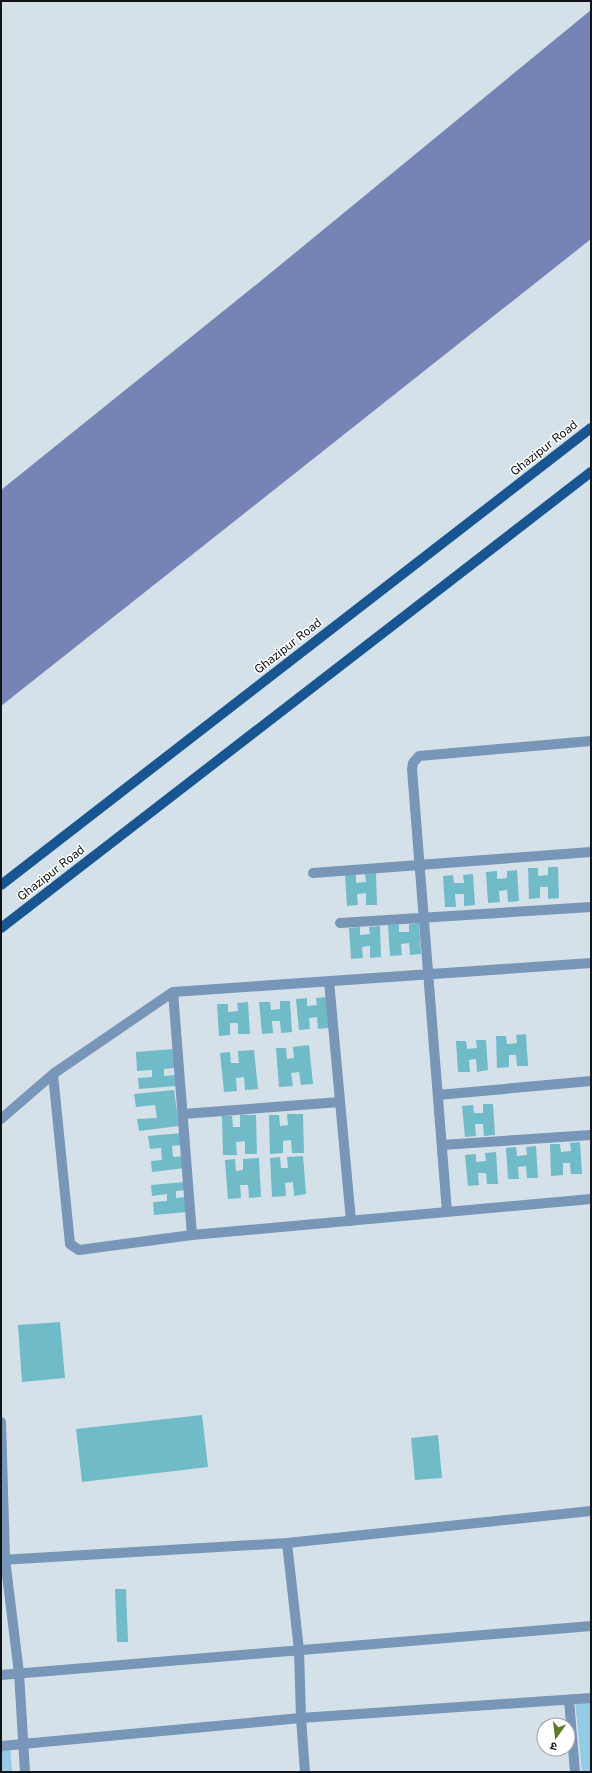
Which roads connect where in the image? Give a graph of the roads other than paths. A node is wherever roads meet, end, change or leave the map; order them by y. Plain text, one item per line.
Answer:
1 (591, 428) edge
2 (591, 472) edge
3 (591, 741) edge
4 (591, 852) edge
5 (419, 865) junction
6 (313, 873) dead end
7 (1, 885) edge
8 (591, 907) edge
9 (424, 918) junction
10 (340, 923) dead end
11 (1, 928) edge
12 (591, 963) edge
13 (428, 974) junction
14 (328, 981) junction
15 (173, 992) junction
16 (53, 1074) junction
17 (591, 1081) edge
18 (438, 1095) junction
19 (340, 1102) junction
20 (184, 1114) junction
21 (1, 1119) edge
22 (591, 1135) edge
23 (442, 1145) junction
24 (591, 1199) edge
25 (447, 1212) junction
26 (351, 1221) junction
27 (192, 1235) junction
28 (1, 1422) edge
29 (591, 1511) edge
30 (287, 1543) junction
31 (3, 1560) edge
32 (591, 1626) edge
33 (299, 1650) junction
34 (19, 1673) junction
35 (1, 1675) edge
36 (591, 1698) edge
37 (569, 1700) junction
38 (301, 1718) junction
39 (22, 1744) junction
40 (1, 1746) edge
41 (25, 1772) edge
42 (305, 1772) edge
43 (575, 1772) edge

1 - 7 main road, Ghazipur Road
2 - 11 main road, Ghazipur Road
3 - 5 street
4 - 5 street
5 - 6 street
5 - 9 street
8 - 9 street
9 - 10 street
9 - 13 street
12 - 13 street
13 - 14 street
13 - 18 street
14 - 15 street
14 - 19 street
15 - 16 street
15 - 20 street
16 - 21 street
16 - 27 street
17 - 18 street
18 - 23 street
19 - 20 street
19 - 26 street
20 - 27 street
22 - 23 street
23 - 25 street
24 - 25 street
25 - 26 street
26 - 27 street
28 - 31 street
29 - 30 street
30 - 31 street
30 - 33 street
31 - 34 street
32 - 33 street
33 - 34 street
33 - 38 street
34 - 35 street
34 - 39 street
36 - 37 street
37 - 38 street
37 - 43 street
38 - 39 street
38 - 42 street
39 - 40 street
39 - 41 street

